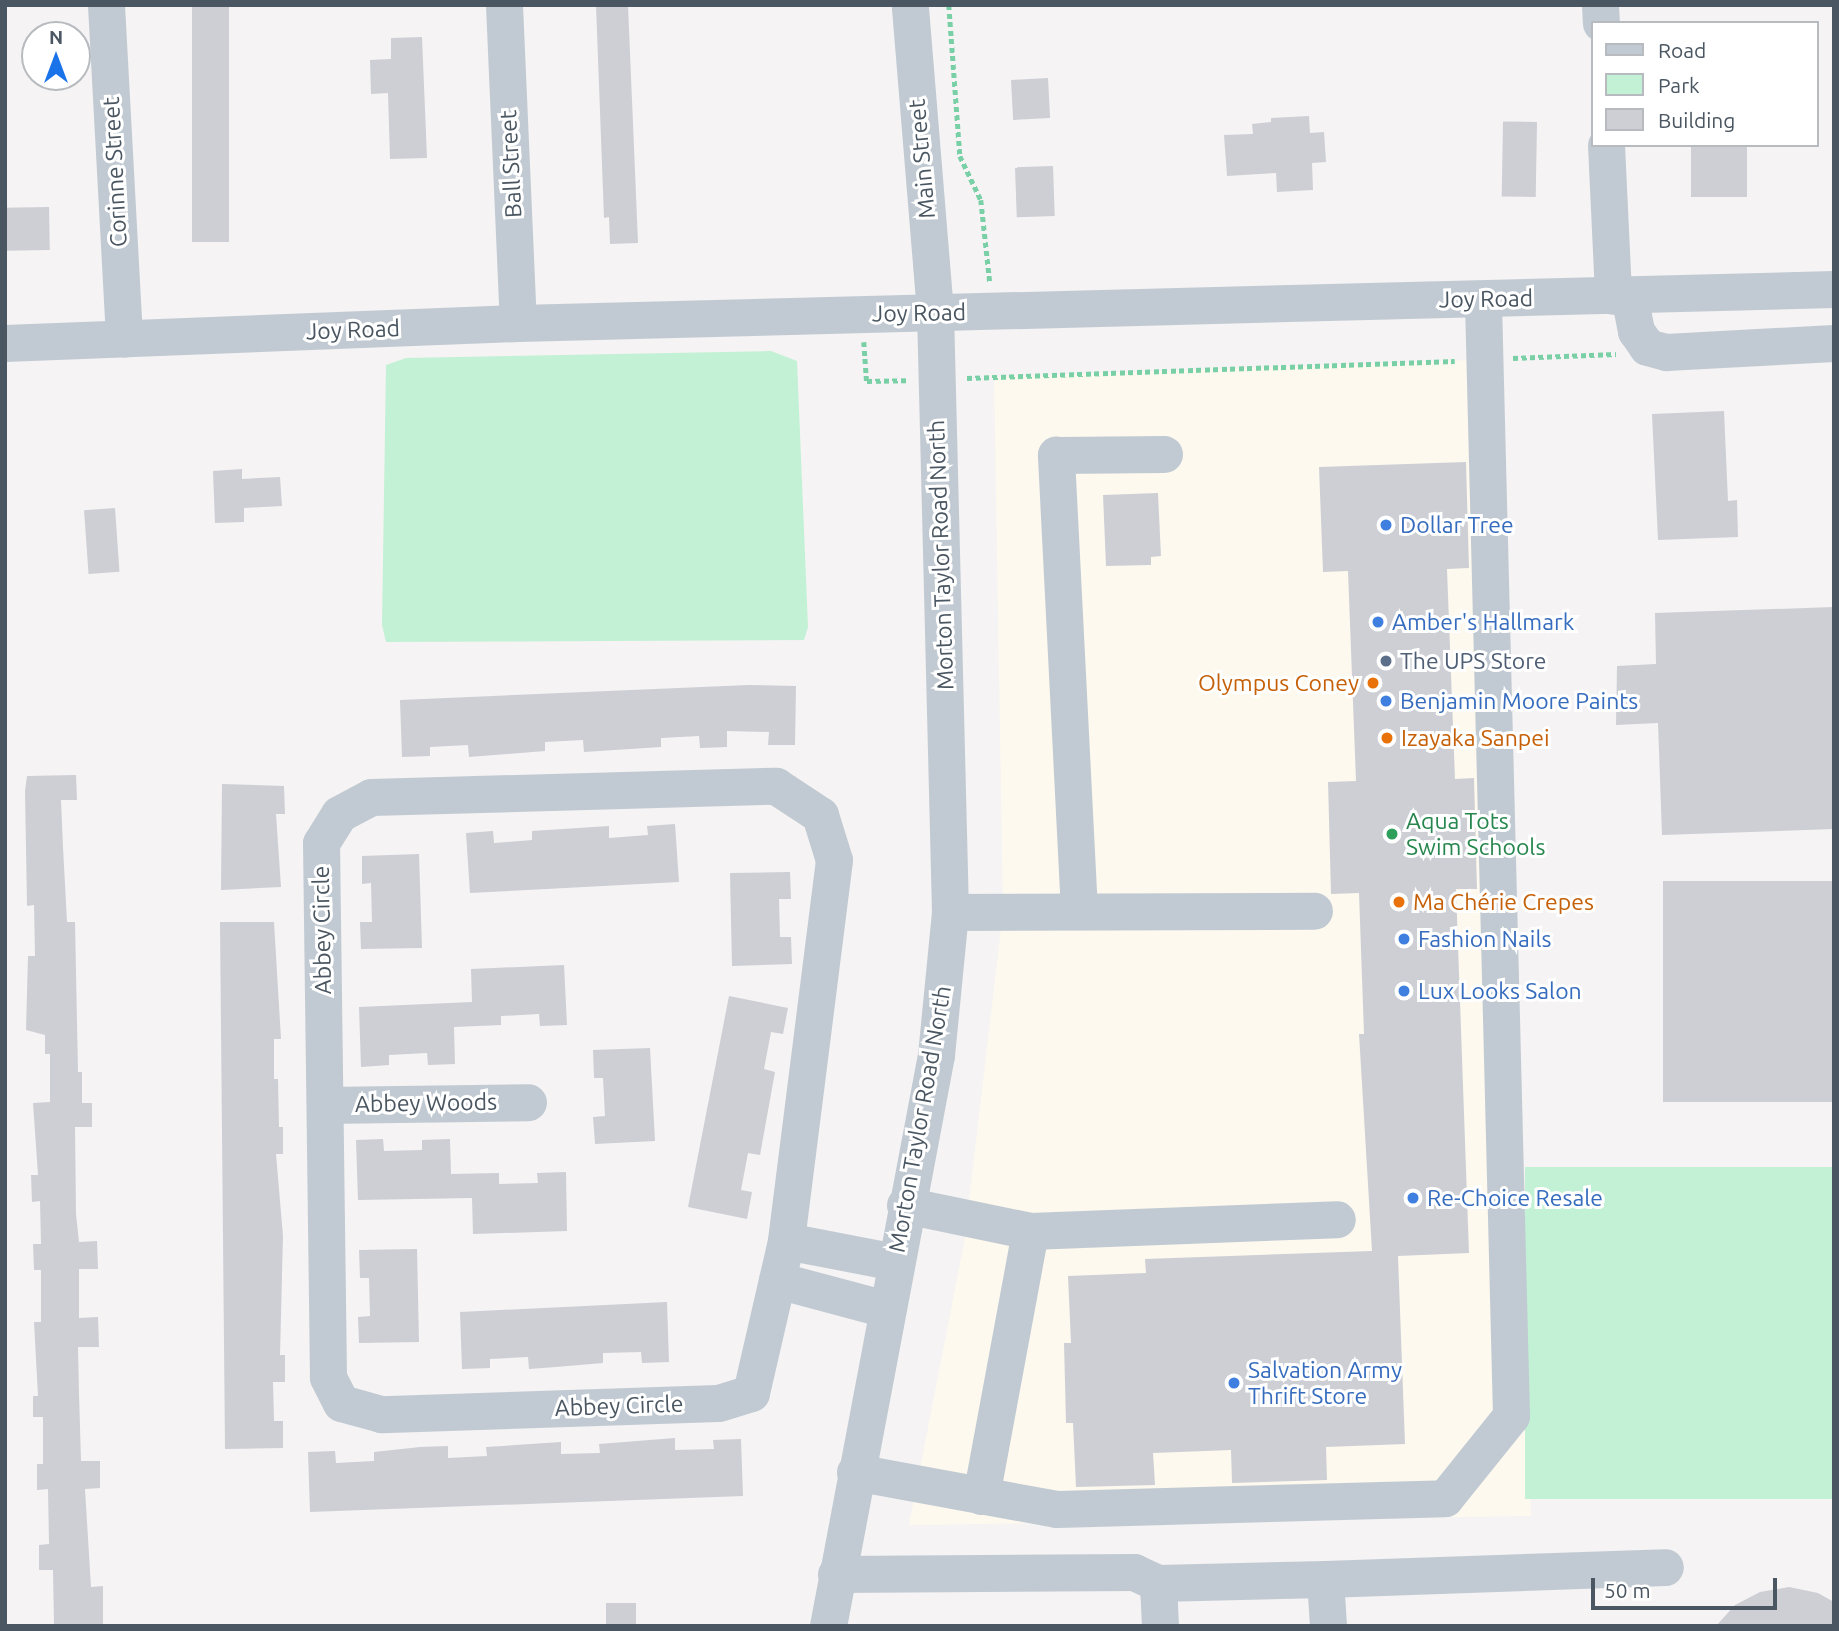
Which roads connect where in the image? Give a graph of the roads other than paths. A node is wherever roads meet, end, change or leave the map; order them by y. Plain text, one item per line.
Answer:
1 (106, 5) edge
2 (504, 5) edge
3 (910, 5) edge
4 (1606, 147) edge
5 (1834, 289) edge
6 (1621, 296) junction
7 (1483, 299) junction
8 (935, 312) junction
9 (518, 323) junction
10 (124, 339) junction
11 (5, 343) edge
12 (1834, 343) edge
13 (1164, 454) dead end
14 (1079, 911) junction
15 (1314, 911) dead end
16 (950, 912) junction
17 (528, 1102) dead end
18 (325, 1105) junction
19 (905, 1205) junction
20 (1337, 1219) dead end
21 (1030, 1231) junction
22 (786, 1241) junction
23 (895, 1262) junction
24 (777, 1280) junction
25 (886, 1309) junction
26 (855, 1472) junction
27 (981, 1496) junction
28 (1665, 1567) dead end
29 (836, 1574) junction
30 (1325, 1578) junction
31 (1158, 1583) junction
32 (828, 1626) edge
33 (1160, 1626) edge
34 (1328, 1626) edge

1 - 10 street, Corinne Street
2 - 9 street, Ball Street
3 - 8 street, Main Street
4 - 6 street
5 - 6 street, Joy Road
6 - 7 street, Joy Road
6 - 12 street
7 - 8 street, Joy Road
7 - 27 street
8 - 9 street, Joy Road
8 - 16 street, Morton Taylor Road North
9 - 10 street, Joy Road
10 - 11 street, Joy Road
13 - 14 street
14 - 15 street
14 - 16 street
16 - 19 street, Morton Taylor Road North
17 - 18 street, Abbey Woods
18 - 22 street, Abbey Circle
18 - 24 street, Abbey Circle
19 - 21 street
19 - 23 street, Morton Taylor Road North
20 - 21 street
21 - 27 street
22 - 23 street
22 - 24 street, Abbey Circle
23 - 25 street, Morton Taylor Road North
24 - 25 street
25 - 26 street, Morton Taylor Road North
26 - 27 street
26 - 29 street, Morton Taylor Road North
28 - 30 street
29 - 31 street
29 - 32 street, Morton Taylor Road North
30 - 31 street
30 - 34 street
31 - 33 street

